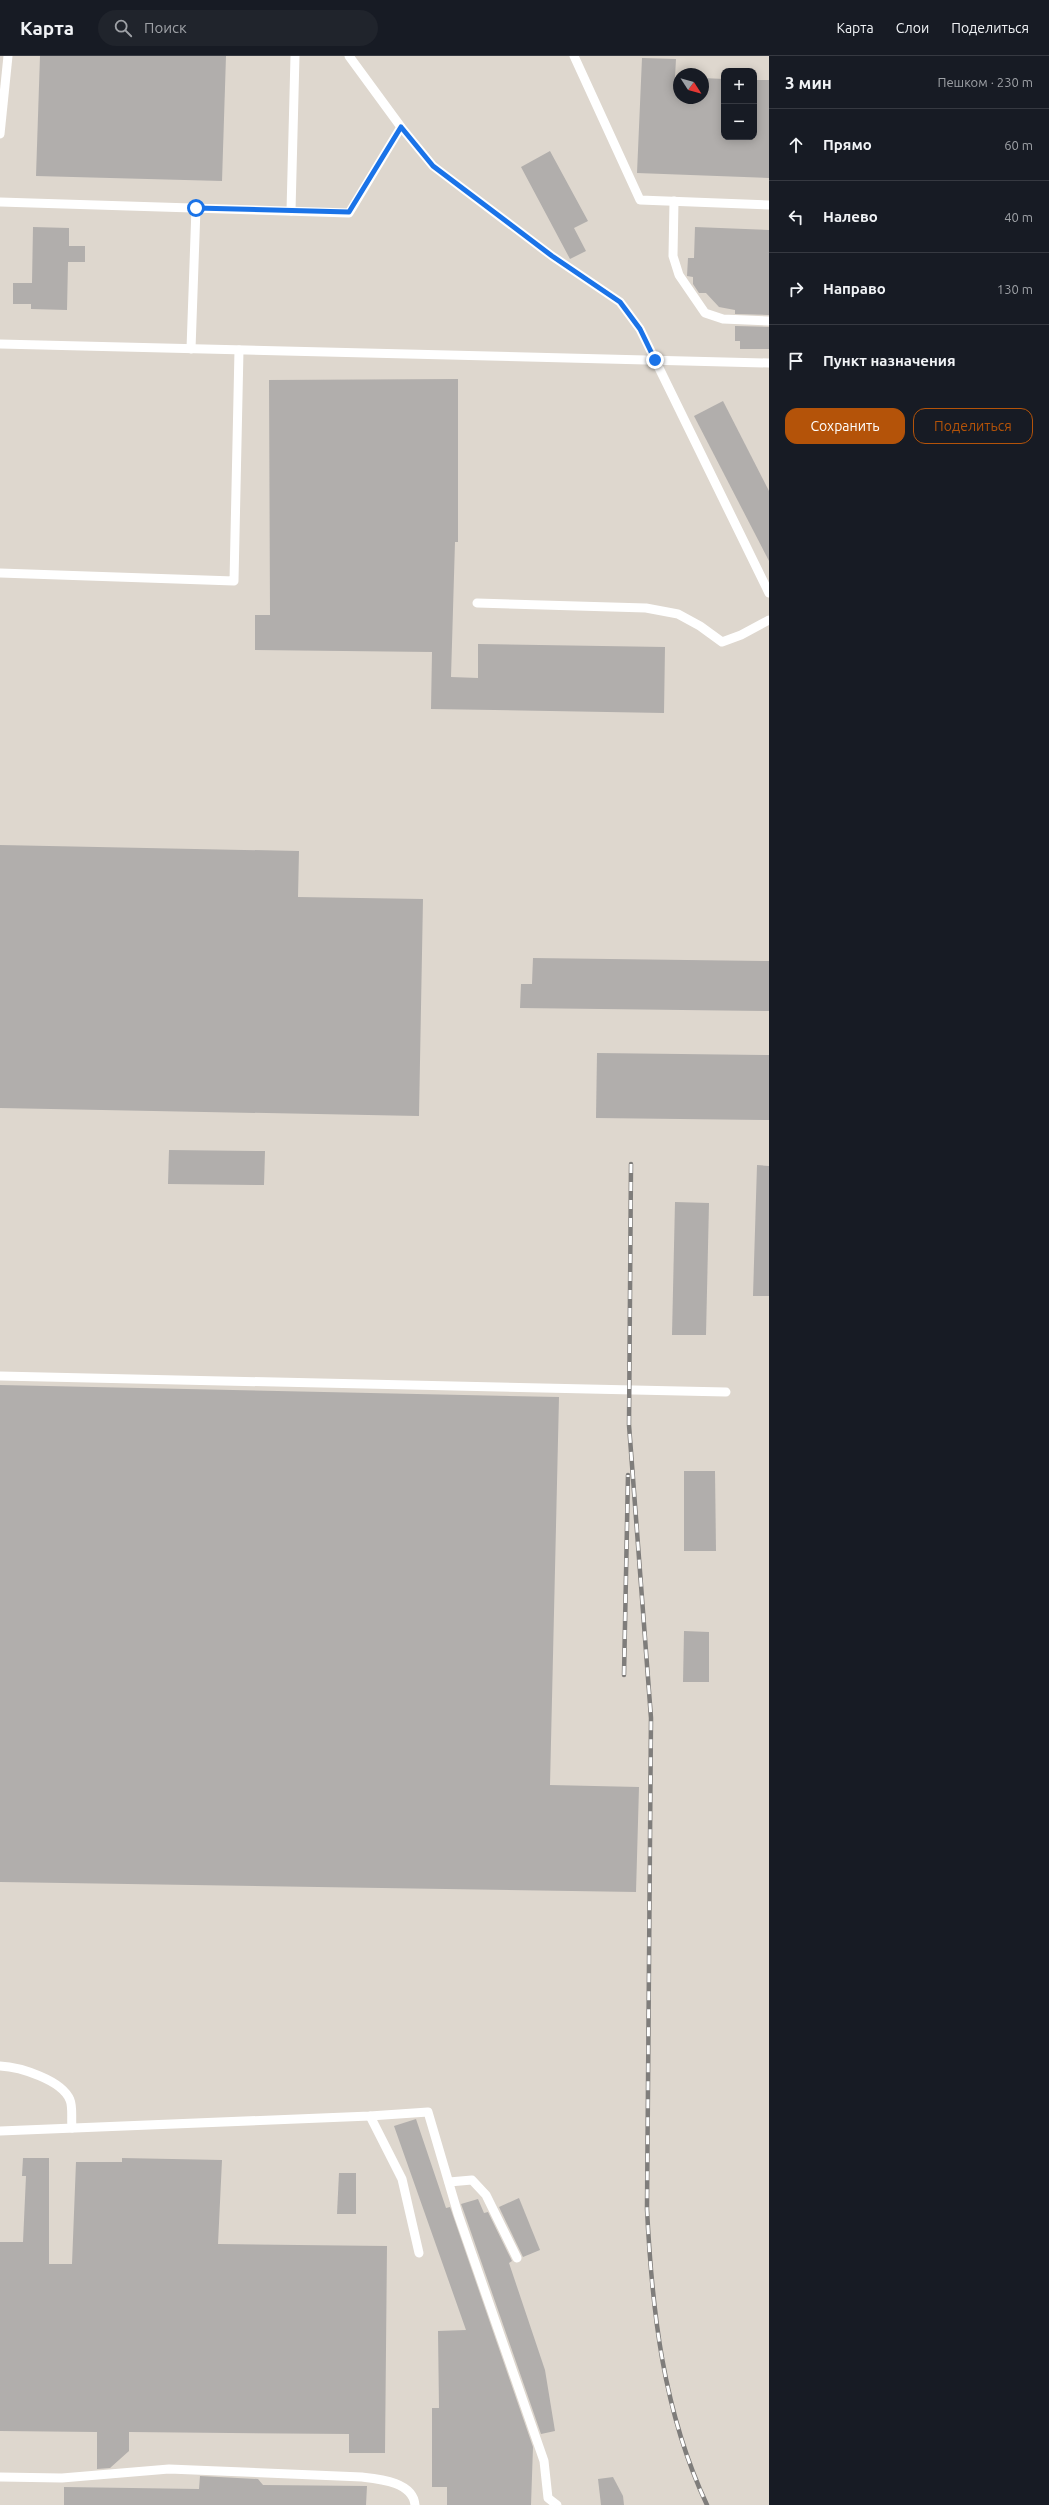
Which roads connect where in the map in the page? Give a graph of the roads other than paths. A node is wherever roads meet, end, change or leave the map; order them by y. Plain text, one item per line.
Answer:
1 (8, 56) edge
2 (295, 56) edge
3 (349, 56) edge
4 (574, 56) edge
5 (401, 127) junction
6 (0, 134) edge
7 (674, 201) junction
8 (0, 202) edge
9 (769, 205) edge
10 (196, 208) junction
11 (291, 211) junction
12 (769, 321) edge
13 (0, 344) edge
14 (191, 349) junction
15 (239, 350) junction
16 (655, 360) junction
17 (769, 363) edge
18 (0, 573) edge
19 (769, 593) edge
20 (477, 603) dead end
21 (769, 620) edge
22 (0, 1376) edge
23 (726, 1392) dead end
24 (0, 2066) edge
25 (370, 2116) junction
26 (72, 2128) junction
27 (0, 2131) edge
28 (449, 2182) junction
29 (419, 2253) dead end
30 (517, 2258) dead end
31 (0, 2477) edge
32 (415, 2505) edge
33 (557, 2505) edge

1 - 6 lane
2 - 11 lane
3 - 5 lane
4 - 7 lane
5 - 11 lane
5 - 16 lane
7 - 9 lane
7 - 12 lane
8 - 10 lane
10 - 11 lane
10 - 14 lane
13 - 14 lane
14 - 15 lane
15 - 16 lane
15 - 18 lane
16 - 17 lane
16 - 19 lane
20 - 21 lane
22 - 23 lane
24 - 26 lane
25 - 26 lane
25 - 28 lane
25 - 29 lane
26 - 27 lane
28 - 30 lane
28 - 33 lane
31 - 32 lane

